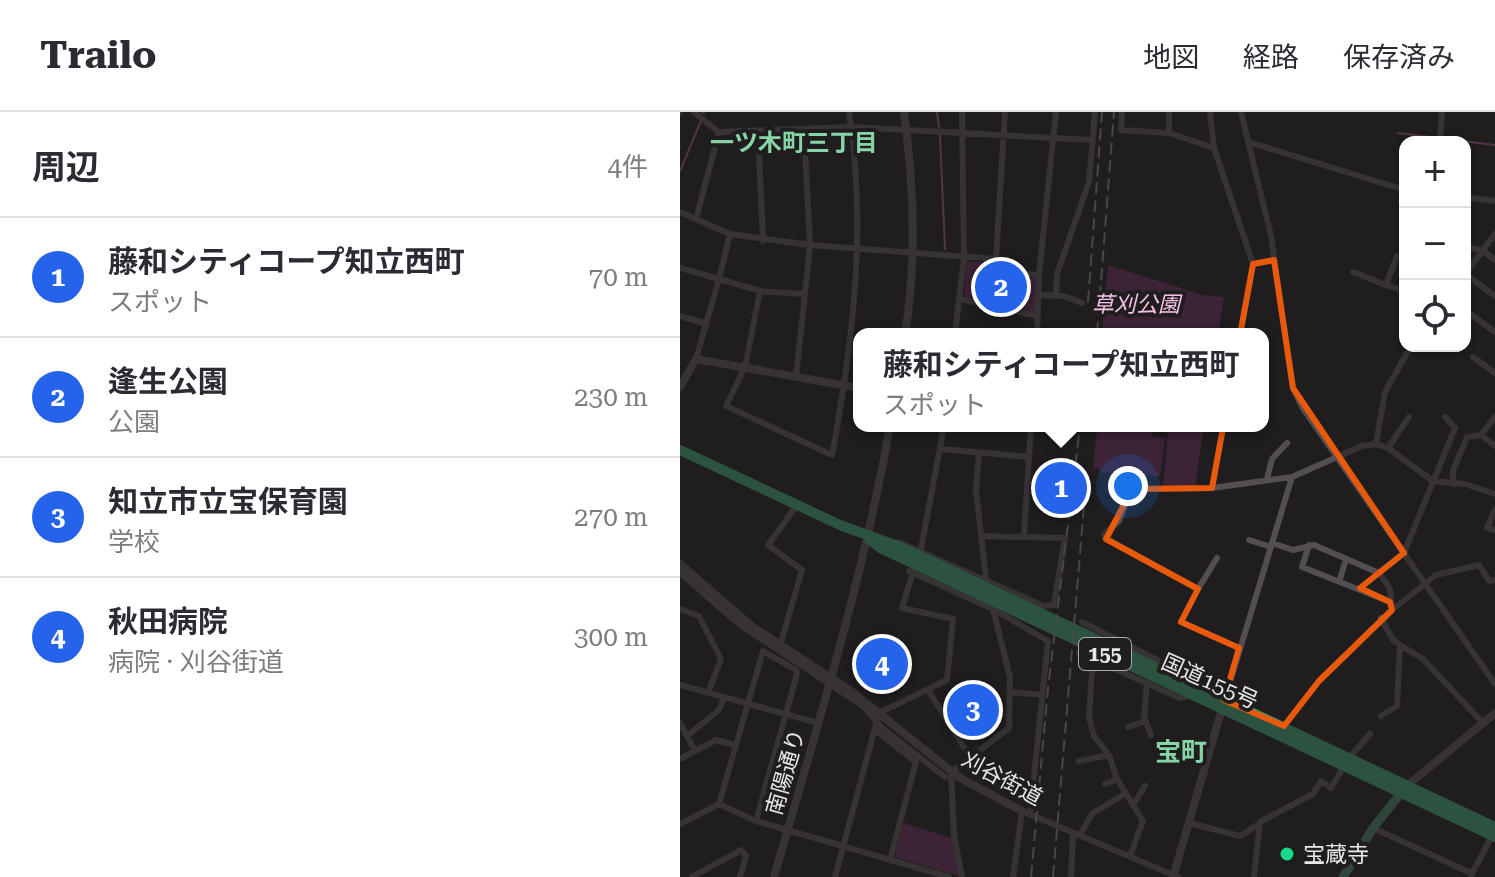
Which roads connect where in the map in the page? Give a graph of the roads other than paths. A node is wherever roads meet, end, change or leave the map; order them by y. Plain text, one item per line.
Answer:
1 (694, 112) edge
2 (849, 112) edge
3 (904, 112) edge
4 (962, 112) edge
5 (1005, 112) edge
6 (1056, 112) edge
7 (1095, 112) edge
8 (1122, 112) edge
9 (1169, 112) edge
10 (1210, 112) edge
11 (1241, 112) edge
12 (1442, 112) edge
13 (851, 127) junction
14 (804, 129) junction
15 (906, 130) junction
16 (758, 131) junction
17 (719, 132) junction
18 (965, 132) junction
19 (1169, 133) junction
20 (1004, 134) junction
21 (1440, 136) edge
22 (1053, 138) junction
23 (1092, 140) junction
24 (1248, 142) junction
25 (1214, 148) junction
26 (1399, 188) edge
27 (1471, 198) edge
28 (1495, 201) edge
29 (680, 212) edge
30 (696, 219) junction
31 (730, 234) junction
32 (1495, 234) edge
33 (763, 241) junction
34 (810, 245) junction
35 (1471, 248) edge
36 (859, 249) junction
37 (1483, 251) junction
38 (913, 253) junction
39 (1399, 256) edge
40 (964, 257) junction
41 (996, 259) junction
42 (1274, 260) junction
43 (1495, 260) edge
44 (1253, 264) junction
45 (1471, 266) edge
46 (680, 268) edge
47 (1353, 272) dead end
48 (1039, 275) junction
49 (1471, 278) edge
50 (719, 279) junction
51 (1386, 285) junction
52 (1399, 289) edge
53 (760, 291) junction
54 (805, 294) junction
55 (1039, 295) junction
56 (1056, 295) junction
57 (1495, 296) edge
58 (961, 299) junction
59 (1082, 303) dead end
60 (1471, 314) edge
61 (680, 316) edge
62 (1038, 316) junction
63 (707, 324) junction
64 (906, 328) edge
65 (956, 328) edge
66 (1037, 328) edge
67 (1241, 328) edge
68 (1495, 332) edge
69 (1408, 352) edge
70 (1473, 357) dead end
71 (696, 359) junction
72 (745, 367) junction
73 (1493, 369) edge
74 (796, 376) junction
75 (845, 385) junction
76 (680, 387) edge
77 (853, 387) edge
78 (1409, 417) dead end
79 (1445, 417) dead end
80 (1495, 417) edge
81 (889, 432) edge
82 (943, 432) edge
83 (1031, 432) edge
84 (1222, 432) edge
85 (1481, 435) junction
86 (1287, 443) dead end
87 (1376, 444) junction
88 (1495, 446) edge
89 (1388, 448) junction
90 (941, 449) junction
91 (680, 450) edge
92 (979, 454) junction
93 (1029, 457) junction
94 (1338, 458) junction
95 (1292, 477) junction
96 (1267, 479) junction
97 (1433, 481) junction
98 (1453, 484) junction
99 (1212, 488) junction
100 (1495, 494) edge
101 (797, 505) junction
102 (1495, 510) edge
103 (1495, 530) edge
104 (1024, 535) junction
105 (981, 536) junction
106 (868, 537) junction
107 (885, 540) junction
108 (1249, 540) dead end
109 (1271, 545) junction
110 (1309, 545) junction
111 (921, 549) junction
112 (1404, 553) junction
113 (1217, 558) dead end
114 (1346, 559) junction
115 (680, 564) edge
116 (680, 573) edge
117 (1379, 573) junction
118 (986, 579) junction
119 (1340, 579) junction
120 (1495, 580) edge
121 (1425, 584) junction
122 (1198, 589) junction
123 (1391, 606) junction
124 (680, 609) edge
125 (993, 609) junction
126 (1381, 618) junction
127 (1082, 622) dead end
128 (1400, 645) junction
129 (780, 646) junction
130 (1239, 648) junction
131 (1079, 653) dead end
132 (1098, 662) junction
133 (831, 680) junction
134 (1183, 682) junction
135 (1147, 683) junction
136 (1495, 684) edge
137 (680, 685) edge
138 (928, 690) junction
139 (1010, 692) junction
140 (708, 693) junction
141 (1043, 695) junction
142 (1191, 695) junction
143 (724, 698) junction
144 (745, 704) junction
145 (1223, 704) junction
146 (879, 713) junction
147 (1495, 713) edge
148 (786, 714) junction
149 (1381, 716) dead end
150 (1146, 721) junction
151 (680, 723) edge
152 (818, 723) junction
153 (1483, 723) junction
154 (1284, 726) junction
155 (877, 727) junction
156 (1128, 727) dead end
157 (1370, 734) dead end
158 (688, 735) junction
159 (1151, 735) dead end
160 (735, 745) junction
161 (695, 751) junction
162 (1109, 755) junction
163 (970, 757) junction
164 (680, 759) edge
165 (1079, 761) dead end
166 (1346, 762) junction
167 (948, 774) junction
168 (1117, 779) junction
169 (1105, 784) dead end
170 (1145, 786) dead end
171 (1404, 789) junction
172 (1126, 793) junction
173 (719, 804) junction
174 (1133, 805) junction
175 (1026, 813) junction
176 (756, 821) junction
177 (1189, 823) junction
178 (680, 824) edge
179 (1259, 824) junction
180 (1373, 828) junction
181 (788, 831) junction
182 (1076, 834) junction
183 (1494, 834) edge
184 (844, 848) junction
185 (1130, 856) junction
186 (890, 860) junction
187 (1471, 875) edge
188 (1175, 876) edge
189 (692, 877) edge
190 (740, 877) edge
191 (774, 877) edge
192 (835, 877) edge
193 (949, 877) edge
194 (962, 877) edge
195 (1013, 877) edge
196 (1071, 877) edge
197 (1254, 877) edge
198 (1343, 877) edge

1 - 17 street
2 - 13 street
3 - 15 street
4 - 18 street
5 - 20 street
6 - 22 street
7 - 23 street
8 - 19 street
9 - 19 street
10 - 25 street
11 - 24 street
12 - 21 street
13 - 14 street
13 - 15 street
13 - 36 street
14 - 16 street
14 - 34 street
15 - 18 street
15 - 38 street
16 - 17 street
16 - 33 street
17 - 30 street
18 - 20 street
18 - 40 street
19 - 25 street
20 - 22 street
20 - 41 street
22 - 23 street
22 - 48 street
23 - 56 street
24 - 26 street
24 - 42 street
25 - 44 street
27 - 28 street
29 - 30 street
30 - 31 street
31 - 33 street
31 - 50 street
32 - 37 street
33 - 34 street
34 - 36 street
34 - 54 street
35 - 37 street
36 - 38 street
36 - 75 street
37 - 43 street
37 - 45 street
38 - 40 street
38 - 64 street
39 - 51 street
40 - 41 street
40 - 58 street
41 - 48 street
42 - 44 street
42 - 94 street
44 - 67 street
46 - 50 street
47 - 51 street
48 - 55 street
49 - 57 street
50 - 53 street
50 - 63 street
51 - 52 street
53 - 54 street
53 - 72 street
54 - 74 street
55 - 56 street
55 - 62 street
56 - 59 street
58 - 62 street
58 - 65 street
60 - 68 street
61 - 63 street
62 - 66 street
63 - 71 street
69 - 87 street
70 - 73 street
71 - 72 street
71 - 76 street
72 - 74 street
72 - 75 street
74 - 75 street
75 - 77 street
78 - 89 street
79 - 97 street
80 - 85 street
81 - 106 street, 南陽通り
82 - 90 street
83 - 93 street
84 - 99 street
85 - 88 street
85 - 98 street
86 - 96 street
87 - 89 street
87 - 94 street
89 - 97 street
90 - 92 street
90 - 111 street
91 - 101 highway, 国道155号 / 155
92 - 93 street
92 - 105 street
93 - 104 street
94 - 95 street
94 - 112 street
95 - 96 street
95 - 109 street
96 - 99 street
97 - 98 street
97 - 112 street
98 - 100 street
99 - 122 street
101 - 106 highway, 国道155号 / 155
101 - 129 street
102 - 103 street
104 - 105 street
104 - 118 street
105 - 118 street
106 - 107 highway, 国道155号 / 155
106 - 133 street, 南陽通り
106 - 142 highway, 国道155号 / 155
107 - 111 street
107 - 134 highway, 国道155号 / 155
108 - 109 street
109 - 110 street
109 - 130 street
110 - 114 street
110 - 119 street
111 - 118 street
112 - 117 street
112 - 121 street
113 - 122 street
114 - 117 street
114 - 119 street
115 - 129 street, 刈谷街道
116 - 133 street
117 - 123 street
119 - 123 street
120 - 121 street
121 - 123 street
121 - 136 street
122 - 130 street
123 - 126 street
124 - 140 street
125 - 138 street
125 - 139 street
125 - 141 street
126 - 128 street
126 - 154 street
127 - 134 street
128 - 149 street
128 - 153 street
129 - 133 street, 刈谷街道
130 - 145 street
131 - 132 street
132 - 135 street
132 - 162 street
133 - 146 street, 刈谷街道
133 - 152 street, 南陽通り
133 - 155 street
134 - 145 highway, 国道155号 / 155
135 - 142 street
135 - 150 street
137 - 140 street
138 - 146 street
138 - 163 street
139 - 141 street
139 - 163 street
140 - 143 street
141 - 175 street
142 - 145 highway, 国道155号 / 155
143 - 144 street
143 - 158 street
144 - 148 street
144 - 148 street
144 - 160 street
145 - 154 highway, 国道155号 / 155
145 - 166 highway, 国道155号 / 155
145 - 177 street
146 - 155 street
146 - 167 street, 刈谷街道
147 - 153 street
148 - 152 street
148 - 176 street
150 - 156 street
150 - 159 street
151 - 158 street
152 - 181 street, 南陽通り
153 - 171 street
154 - 166 highway, 国道155号 / 155
155 - 167 street
155 - 184 street
155 - 186 street
157 - 166 street
158 - 161 street
160 - 161 street
160 - 173 street
161 - 164 street
162 - 165 street
162 - 168 street
163 - 167 street
166 - 171 highway, 国道155号 / 155
166 - 179 street
167 - 175 street, 刈谷街道
167 - 194 street
168 - 169 street
168 - 172 street
170 - 174 street
171 - 180 main road
171 - 183 highway, 国道155号 / 155
172 - 174 street
172 - 182 street
173 - 176 street
173 - 178 street
174 - 185 street
175 - 182 street, 刈谷街道
175 - 195 street
176 - 181 street
177 - 179 street
177 - 188 street
179 - 197 street
180 - 187 street
180 - 198 main road
181 - 184 street
181 - 191 street, 南陽通り
182 - 185 street, 刈谷街道
182 - 196 street
183 - 187 street
184 - 186 street
184 - 192 street
185 - 188 street, 刈谷街道
186 - 193 street
189 - 190 street

